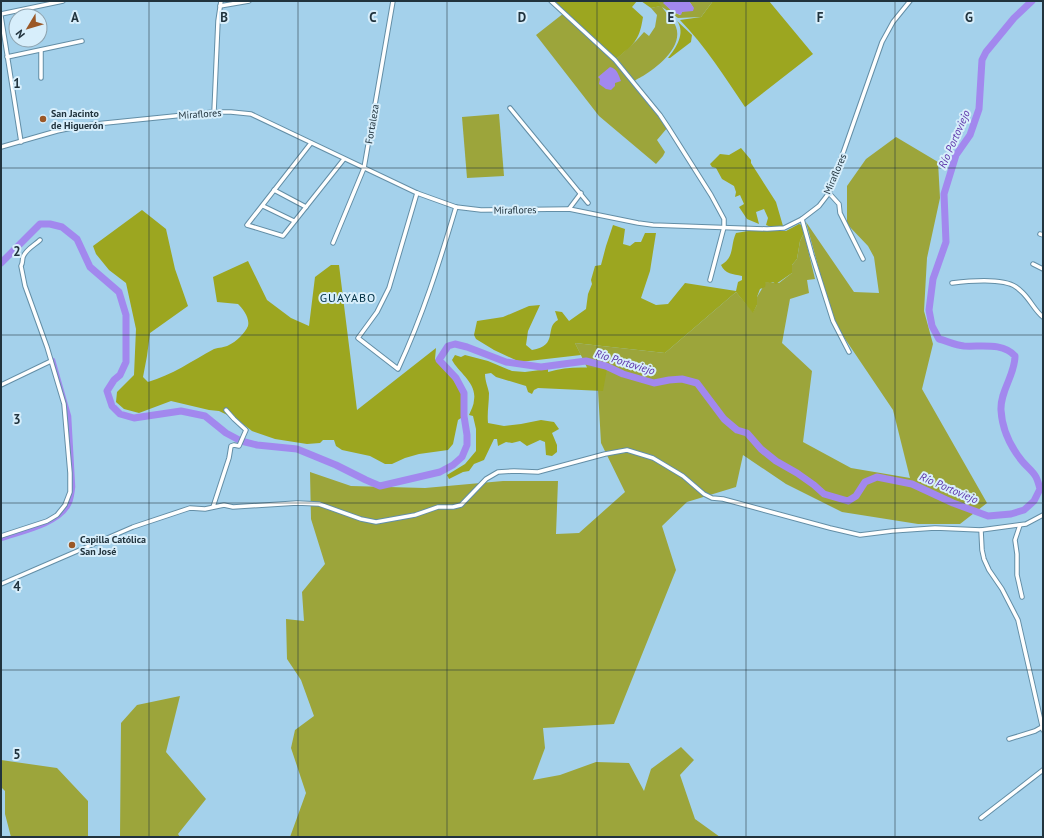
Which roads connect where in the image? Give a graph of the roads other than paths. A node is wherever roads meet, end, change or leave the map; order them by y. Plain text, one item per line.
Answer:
1 (60, 1) edge
2 (221, 1) edge
3 (249, 1) edge
4 (392, 1) edge
5 (551, 1) edge
6 (910, 1) edge
7 (220, 6) junction
8 (1, 15) edge
9 (2, 35) edge
10 (82, 41) dead end
11 (41, 50) junction
12 (7, 57) junction
13 (41, 78) dead end
14 (510, 108) dead end
15 (214, 112) junction
16 (21, 142) junction
17 (311, 143) junction
18 (1, 147) edge
19 (344, 159) junction
20 (364, 168) junction
21 (274, 190) junction
22 (417, 193) junction
23 (581, 193) junction
24 (829, 193) junction
25 (588, 203) dead end
26 (262, 206) junction
27 (306, 206) junction
28 (456, 207) junction
29 (569, 209) junction
30 (802, 219) junction
31 (294, 221) junction
32 (724, 227) junction
33 (40, 240) dead end
34 (333, 243) dead end
35 (863, 259) dead end
36 (1034, 264) dead end
37 (1043, 269) edge
38 (710, 280) dead end
39 (952, 283) dead end
40 (1043, 317) edge
41 (848, 352) dead end
42 (51, 361) junction
43 (1, 385) edge
44 (226, 410) dead end
45 (213, 507) junction
46 (1043, 515) edge
47 (1020, 525) junction
48 (981, 530) junction
49 (1, 536) edge
50 (1, 584) edge
51 (1022, 597) dead end
52 (1042, 726) edge
53 (1009, 739) dead end
54 (1043, 770) edge
55 (981, 818) dead end

1 - 8 street
2 - 7 street
3 - 7 street
4 - 20 street, Fortaleza
5 - 32 street
6 - 24 street, Miraflores
7 - 15 street
8 - 9 street
9 - 12 street
10 - 11 street
11 - 12 street
11 - 13 street
12 - 16 street
14 - 23 street
15 - 16 street, Miraflores
15 - 17 street, Miraflores
16 - 18 street, Miraflores
17 - 19 street, Miraflores
17 - 21 street
19 - 20 street, Miraflores
19 - 27 street
20 - 22 street, Miraflores
20 - 34 street, Fortaleza
21 - 26 street
21 - 27 street
22 - 28 street, Miraflores
22 - 28 street
23 - 25 street
23 - 29 street
24 - 30 street, Miraflores
24 - 35 street
26 - 31 street
26 - 31 street
27 - 31 street
28 - 29 street, Miraflores
29 - 32 street, Miraflores
30 - 32 street, Miraflores
30 - 41 street
32 - 38 street
33 - 42 street
36 - 37 street
39 - 40 street
42 - 43 street
42 - 49 street
44 - 45 street
45 - 48 street
45 - 50 street
46 - 47 street
47 - 48 street
47 - 51 street
48 - 52 street
52 - 53 street
54 - 55 street

